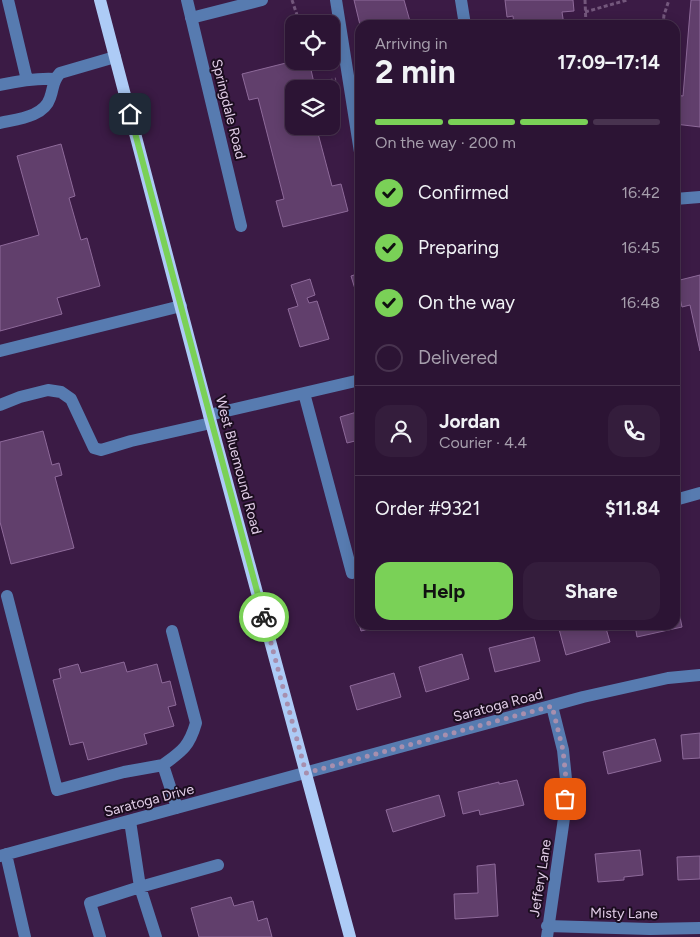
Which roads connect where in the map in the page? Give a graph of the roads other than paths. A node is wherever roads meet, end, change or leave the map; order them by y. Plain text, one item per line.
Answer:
1 (8, 0) edge
2 (100, 0) edge
3 (187, 0) edge
4 (262, 0) edge
5 (336, 0) edge
6 (461, 0) edge
7 (191, 18) junction
8 (464, 20) edge
9 (115, 57) junction
10 (27, 80) junction
11 (55, 80) junction
12 (0, 86) edge
13 (355, 120) edge
14 (0, 123) edge
15 (700, 198) edge
16 (680, 199) edge
17 (241, 226) dead end
18 (181, 306) junction
19 (0, 352) edge
20 (355, 381) edge
21 (304, 393) junction
22 (0, 405) edge
23 (210, 419) junction
24 (700, 493) edge
25 (680, 499) edge
26 (352, 573) dead end
27 (7, 596) dead end
28 (172, 631) dead end
29 (700, 675) edge
30 (552, 706) junction
31 (163, 766) junction
32 (306, 773) junction
33 (177, 808) junction
34 (130, 821) junction
35 (3, 855) edge
36 (218, 866) dead end
37 (140, 886) junction
38 (700, 928) edge
39 (547, 932) edge
40 (25, 937) edge
41 (100, 937) edge
42 (156, 937) edge
43 (350, 937) edge

1 - 10 street
2 - 9 main road, West Bluemound Road
3 - 7 street, Springdale Road
4 - 7 street
5 - 13 street
6 - 8 street
7 - 17 street, Springdale Road
9 - 11 street
9 - 18 main road, West Bluemound Road
10 - 11 street
10 - 12 street
11 - 14 street
15 - 16 street
18 - 19 street
18 - 23 main road, West Bluemound Road
20 - 21 street
21 - 23 street
21 - 26 street
22 - 23 street
23 - 32 main road, West Bluemound Road
24 - 25 street
27 - 31 street
28 - 31 street
29 - 30 street, Saratoga Road
30 - 32 street, Saratoga Road
30 - 39 street, Jeffery Lane
31 - 33 street
32 - 33 street, Saratoga Drive
32 - 43 main road, West Bluemound Road
33 - 34 street, Saratoga Drive
34 - 35 street, Saratoga Drive
34 - 37 street
35 - 40 street
36 - 37 street
37 - 41 street
37 - 42 street
38 - 39 street, Misty Lane

